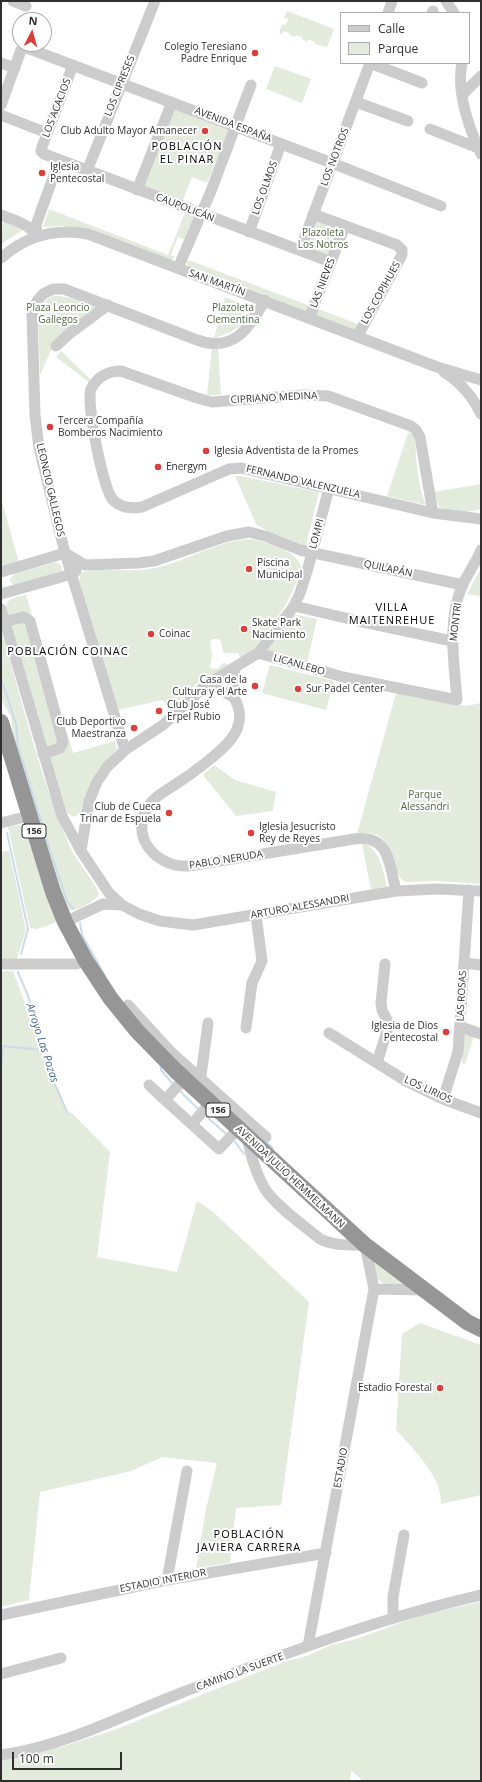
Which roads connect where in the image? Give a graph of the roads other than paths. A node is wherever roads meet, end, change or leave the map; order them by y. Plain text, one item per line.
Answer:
1 (13, 1) edge
2 (155, 1) edge
3 (392, 1) edge
4 (446, 1) edge
5 (26, 6) dead end
6 (388, 12) edge
7 (453, 12) edge
8 (1, 63) edge
9 (370, 64) edge
10 (373, 64) edge
11 (462, 64) edge
12 (73, 65) junction
13 (15, 68) junction
14 (481, 76) edge
15 (121, 83) junction
16 (422, 83) dead end
17 (251, 85) dead end
18 (462, 95) junction
19 (172, 102) junction
20 (356, 102) junction
21 (1, 105) edge
22 (1, 115) edge
23 (408, 121) dead end
24 (235, 126) junction
25 (430, 129) dead end
26 (47, 133) junction
27 (281, 144) junction
28 (41, 151) joint
29 (480, 151) edge
30 (59, 161) junction
31 (332, 163) junction
32 (87, 171) junction
33 (137, 190) junction
34 (441, 206) dead end
35 (201, 214) junction
36 (313, 214) junction
37 (1, 215) edge
38 (345, 226) junction
39 (249, 232) junction
40 (37, 236) junction
41 (300, 250) junction
42 (1, 258) edge
43 (331, 262) junction
44 (178, 268) junction
45 (265, 300) junction
46 (108, 305) junction
47 (309, 318) junction
48 (357, 337) junction
49 (56, 346) dead end
50 (437, 367) junction
51 (481, 380) edge
52 (96, 382) joint
53 (469, 394) junction
54 (481, 414) edge
55 (330, 488) junction
56 (433, 513) junction
57 (481, 518) edge
58 (481, 550) edge
59 (65, 553) junction
60 (312, 553) junction
61 (85, 564) junction
62 (1, 572) edge
63 (72, 574) junction
64 (463, 585) junction
65 (1, 594) edge
66 (294, 606) junction
67 (1, 610) edge
68 (4, 622) junction
69 (452, 641) junction
70 (258, 653) junction
71 (235, 668) junction
72 (209, 682) junction
73 (233, 697) junction
74 (457, 700) joint
75 (1, 722) edge
76 (4, 740) edge
77 (125, 750) junction
78 (43, 754) junction
79 (29, 816) junction
80 (85, 821) junction
81 (1, 823) edge
82 (69, 829) junction
83 (81, 851) junction
84 (469, 890) junction
85 (481, 891) edge
86 (396, 892) junction
87 (109, 893) junction
88 (103, 904) junction
89 (122, 905) junction
90 (256, 915) junction
91 (65, 922) junction
92 (86, 961) junction
93 (464, 963) junction
94 (1, 964) edge
95 (385, 964) dead end
96 (481, 965) edge
97 (128, 1005) dead end
98 (208, 1023) dead end
99 (461, 1027) junction
100 (246, 1028) dead end
101 (329, 1033) dead end
102 (481, 1034) edge
103 (377, 1063) junction
104 (192, 1081) junction
105 (149, 1086) dead end
106 (443, 1099) junction
107 (165, 1100) junction
108 (210, 1103) junction
109 (481, 1113) edge
110 (192, 1124) junction
111 (243, 1133) junction
112 (266, 1137) dead end
113 (364, 1245) junction
114 (374, 1289) junction
115 (425, 1290) junction
116 (439, 1299) junction
117 (481, 1319) edge
118 (481, 1329) edge
119 (186, 1471) dead end
120 (404, 1536) dead end
121 (326, 1553) junction
122 (167, 1580) junction
123 (481, 1595) edge
124 (1, 1615) edge
125 (393, 1617) junction
126 (308, 1646) junction
127 (61, 1658) dead end
128 (1, 1674) edge
129 (1, 1755) edge

1 - 5 street
2 - 15 street, LOS CIPRESES
3 - 6 street
4 - 7 street
8 - 13 street
9 - 20 street, LOS NOTROS
10 - 16 street
11 - 18 street
12 - 13 street, AVENIDA ESPAÑA
12 - 15 street, AVENIDA ESPAÑA
12 - 26 street, LOS ACACIOS
13 - 21 street
14 - 18 street
15 - 19 street, AVENIDA ESPAÑA
15 - 32 street, LOS CIPRESES
17 - 24 street
18 - 29 street
19 - 24 street, AVENIDA ESPAÑA
19 - 33 street
20 - 23 street
20 - 31 street, LOS NOTROS
22 - 26 street
24 - 27 street, AVENIDA ESPAÑA
24 - 35 street
25 - 29 street
26 - 28 street, LOS ACACIOS
27 - 31 street, AVENIDA ESPAÑA
27 - 39 street, LOS OLMOS
28 - 30 street, CAUPOLICÁN
30 - 32 street, CAUPOLICÁN
30 - 40 street
31 - 34 street, AVENIDA ESPAÑA
31 - 36 street, LOS NOTROS
32 - 33 street, CAUPOLICÁN
33 - 35 street, CAUPOLICÁN
35 - 39 street, CAUPOLICÁN
35 - 44 street
36 - 38 street, LOS COPIHUES
36 - 41 street, LOS NOTROS
37 - 40 street
38 - 43 street, LAS NIEVES
38 - 48 street, LOS COPIHUES
39 - 41 street, CAUPOLICÁN
40 - 42 street, SAN MARTÍN
40 - 44 street, SAN MARTÍN
41 - 43 street, CAUPOLICÁN
43 - 47 street, LAS NIEVES
44 - 45 street, SAN MARTÍN
45 - 46 street, LEONCIO GALLEGOS
45 - 47 street, SAN MARTÍN
46 - 49 street
46 - 59 street, LEONCIO GALLEGOS
47 - 48 street, SAN MARTÍN
48 - 50 street, SAN MARTÍN
50 - 51 street, SAN MARTÍN
50 - 53 street
51 - 53 street
52 - 55 street, FERNANDO VALENZUELA
52 - 56 street, CIPRIANO MEDINA
53 - 54 street
55 - 56 street, FERNANDO VALENZUELA
55 - 60 street, LOMPI
56 - 57 street, FERNANDO VALENZUELA
58 - 64 street, MONTRI
59 - 61 street
59 - 62 street
59 - 63 street, LEONCIO GALLEGOS
60 - 61 street, QUILAPÁN
60 - 64 street, QUILAPÁN
60 - 66 street, LOMPI
61 - 63 street
63 - 65 street
63 - 77 street, LEONCIO GALLEGOS
64 - 69 street, MONTRI
66 - 69 street
66 - 70 street, LOMPI
67 - 68 street, ARTURO ALESSANDRI
68 - 78 street, ARTURO ALESSANDRI
68 - 78 street
69 - 74 street, MONTRI
70 - 71 street, LOMPI
70 - 74 street, LICANLEBO
71 - 72 street, LOMPI
71 - 73 street, PABLO NERUDA
72 - 73 street
72 - 77 street
73 - 86 street, PABLO NERUDA
75 - 76 highway, AVENIDA JULIO HEMMELMANN / 156
76 - 79 highway, AVENIDA JULIO HEMMELMANN / 156
77 - 80 street
78 - 82 street, ARTURO ALESSANDRI
79 - 81 street
79 - 91 highway, AVENIDA JULIO HEMMELMANN / 156
80 - 82 street
80 - 83 street
82 - 83 street, ARTURO ALESSANDRI
83 - 87 street, ARTURO ALESSANDRI
84 - 85 street, ARTURO ALESSANDRI
84 - 86 street, ARTURO ALESSANDRI
84 - 93 street, LAS ROSAS
86 - 90 street, ARTURO ALESSANDRI
87 - 88 street
87 - 89 street, ARTURO ALESSANDRI
88 - 89 street, ARTURO ALESSANDRI
88 - 91 street, ARTURO ALESSANDRI
89 - 90 street, ARTURO ALESSANDRI
90 - 100 street
91 - 92 highway, AVENIDA JULIO HEMMELMANN / 156
92 - 94 street
92 - 104 highway, AVENIDA JULIO HEMMELMANN / 156
93 - 96 street
93 - 99 street, LAS ROSAS
95 - 103 street
97 - 104 street
98 - 104 street
99 - 102 street
99 - 106 street, LAS ROSAS
101 - 103 street, LOS LIRIOS
103 - 106 street, LOS LIRIOS
104 - 107 street
104 - 108 highway, AVENIDA JULIO HEMMELMANN / 156
104 - 112 street
105 - 107 street
106 - 109 street, LOS LIRIOS
107 - 110 street
108 - 110 street
108 - 111 highway, AVENIDA JULIO HEMMELMANN / 156
110 - 111 street
111 - 113 highway, AVENIDA JULIO HEMMELMANN / 156
111 - 113 street
113 - 114 street, ESTADIO
113 - 115 highway, AVENIDA JULIO HEMMELMANN / 156
114 - 115 street
114 - 121 street, ESTADIO
115 - 116 highway, AVENIDA JULIO HEMMELMANN / 156
116 - 117 highway, AVENIDA JULIO HEMMELMANN / 156
116 - 118 highway, AVENIDA JULIO HEMMELMANN / 156
119 - 122 street
120 - 125 street
121 - 122 street, ESTADIO INTERIOR
121 - 126 street, ESTADIO
122 - 124 street, ESTADIO INTERIOR
123 - 125 street, CAMINO LA SUERTE
125 - 126 street, CAMINO LA SUERTE
126 - 129 street, CAMINO LA SUERTE
127 - 128 street

